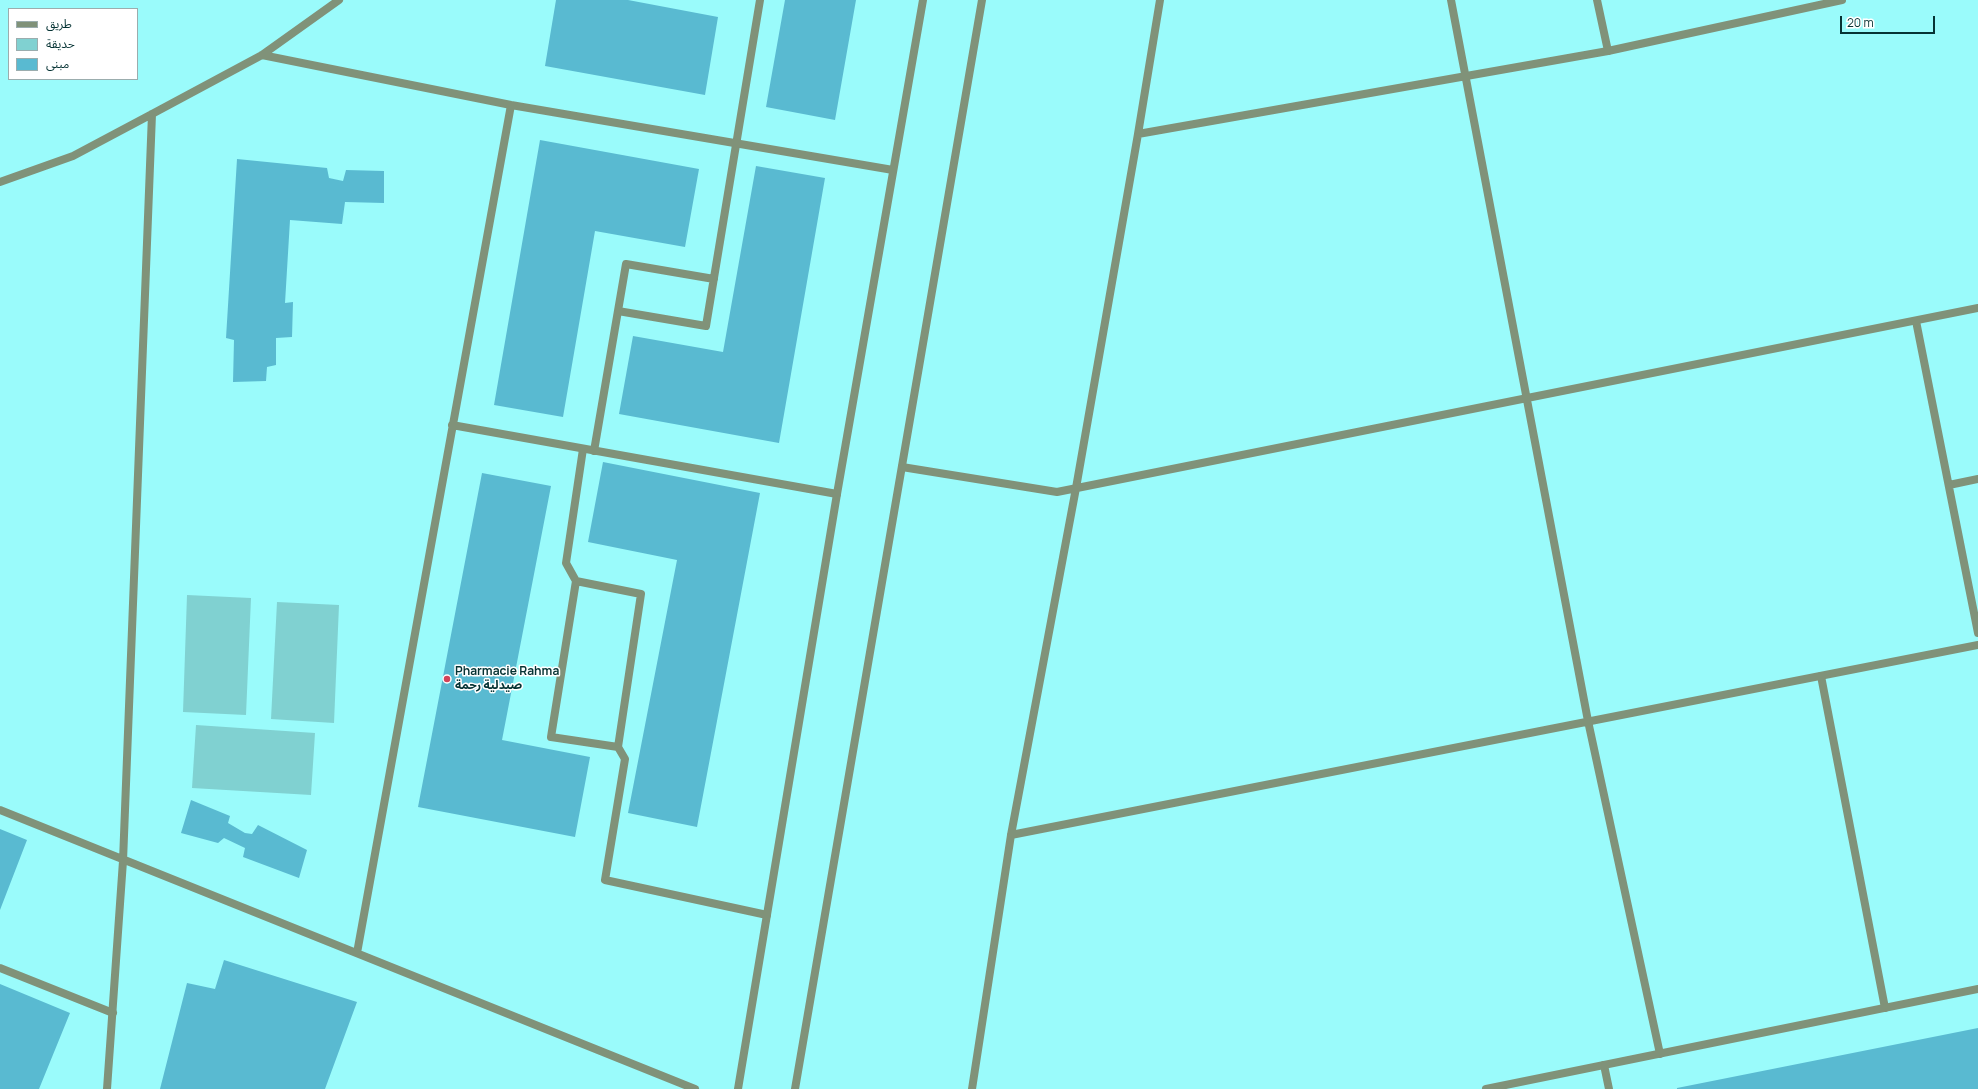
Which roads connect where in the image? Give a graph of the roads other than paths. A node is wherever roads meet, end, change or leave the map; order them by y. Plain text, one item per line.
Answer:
1 (339, 0) edge
2 (760, 0) edge
3 (923, 0) edge
4 (982, 0) edge
5 (1160, 0) edge
6 (1451, 0) edge
7 (1597, 0) edge
8 (1842, 0) edge
9 (1608, 50) junction
10 (262, 55) junction
11 (1466, 76) junction
12 (511, 105) junction
13 (152, 114) junction
14 (1138, 134) junction
15 (737, 143) junction
16 (894, 170) junction
17 (0, 182) edge
18 (714, 279) junction
19 (1978, 308) edge
20 (618, 311) junction
21 (1916, 321) junction
22 (1527, 398) junction
23 (452, 425) junction
24 (583, 449) junction
25 (594, 451) junction
26 (902, 467) junction
27 (1978, 479) edge
28 (1949, 485) junction
29 (1076, 488) junction
30 (837, 494) junction
31 (576, 581) junction
32 (1978, 633) edge
33 (1978, 645) edge
34 (1821, 676) junction
35 (1588, 721) junction
36 (618, 747) junction
37 (0, 810) edge
38 (1011, 835) junction
39 (123, 861) junction
40 (767, 915) junction
41 (357, 953) junction
42 (0, 968) edge
43 (1978, 989) edge
44 (1885, 1008) junction
45 (113, 1013) junction
46 (1660, 1054) junction
47 (1604, 1065) junction
48 (107, 1089) edge
49 (696, 1089) edge
50 (738, 1089) edge
51 (795, 1089) edge
52 (972, 1089) edge
53 (1486, 1089) edge
54 (1609, 1089) edge

1 - 10 street
2 - 15 street
3 - 16 street
4 - 26 street
5 - 14 street
6 - 11 street
7 - 9 street
8 - 9 street
9 - 11 street
10 - 12 street
10 - 13 street
11 - 14 street
11 - 22 street
12 - 15 street
12 - 23 street
13 - 17 street
13 - 39 street
14 - 29 street
15 - 16 street
15 - 18 street
16 - 30 street
18 - 20 street
18 - 20 street
19 - 21 street
20 - 25 street
21 - 22 street
21 - 28 street
22 - 29 street
22 - 35 street
23 - 24 street
23 - 41 street
24 - 25 street
24 - 31 street
25 - 30 street
26 - 29 street
26 - 51 street
27 - 28 street
28 - 32 street
29 - 38 street
30 - 40 street
31 - 36 street
31 - 36 street
33 - 34 street
34 - 35 street
34 - 44 street
35 - 38 street
35 - 46 street
36 - 40 street
37 - 39 street
38 - 52 street
39 - 41 street
39 - 45 street
40 - 50 street
41 - 49 street
42 - 45 street
43 - 44 street
44 - 46 street
45 - 48 street
46 - 47 street
47 - 53 street
47 - 54 street

